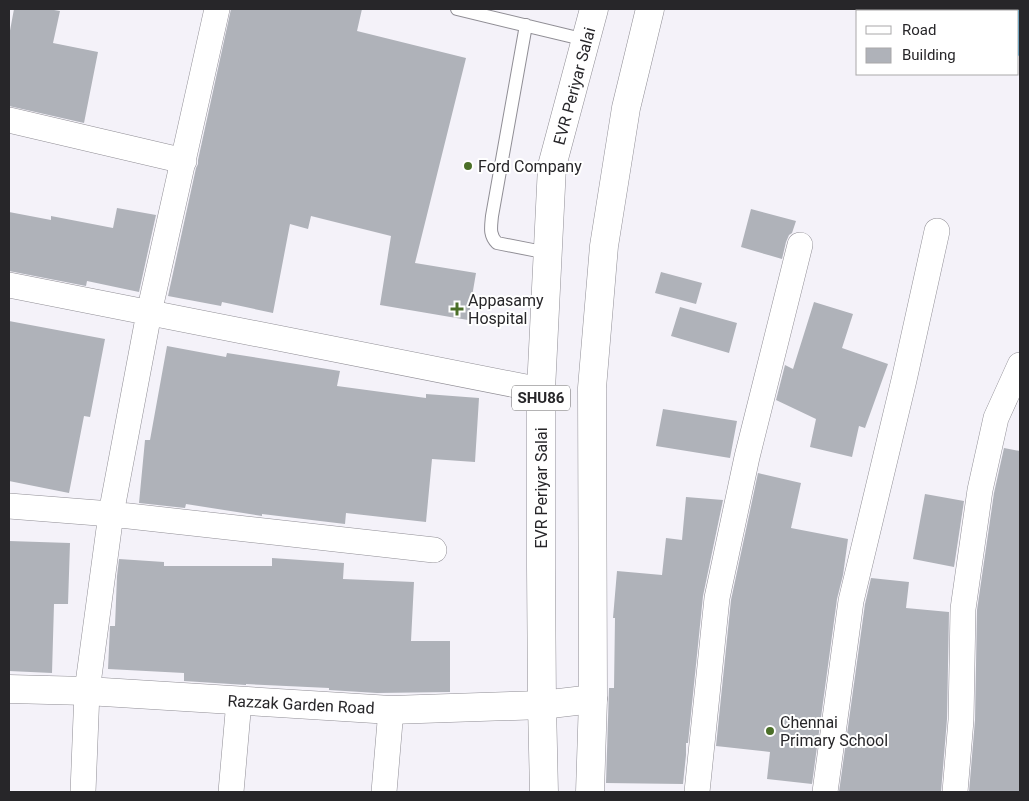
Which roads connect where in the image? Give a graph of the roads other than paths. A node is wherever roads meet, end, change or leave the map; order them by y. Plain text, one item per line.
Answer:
1 (217, 9) edge
2 (457, 9) edge
3 (594, 9) edge
4 (650, 9) edge
5 (526, 26) junction
6 (586, 40) junction
7 (9, 120) edge
8 (184, 161) junction
9 (937, 231) dead end
10 (800, 246) dead end
11 (548, 253) junction
12 (9, 285) edge
13 (149, 313) junction
14 (1020, 365) edge
15 (541, 390) junction
16 (9, 506) edge
17 (111, 514) junction
18 (434, 550) dead end
19 (9, 689) edge
20 (87, 691) junction
21 (593, 700) junction
22 (240, 701) junction
23 (542, 705) junction
24 (391, 710) junction
25 (83, 792) edge
26 (231, 792) edge
27 (384, 792) edge
28 (544, 792) edge
29 (590, 792) edge
30 (697, 792) edge
31 (825, 792) edge
32 (955, 792) edge

1 - 8 street
2 - 5 lane
3 - 6 main road, EVR Periyar Salai / SHU86
4 - 21 main road, SHU86
5 - 6 lane
5 - 11 lane
6 - 11 main road, EVR Periyar Salai / SHU86
7 - 8 street
8 - 13 street
9 - 31 street
10 - 30 street
11 - 15 main road, EVR Periyar Salai / SHU86
12 - 13 street
13 - 15 street
13 - 17 street
14 - 32 street
15 - 23 main road, EVR Periyar Salai / SHU86
16 - 17 street
17 - 18 street
17 - 20 street
19 - 20 main road, Razzak Garden Road
20 - 22 main road, Razzak Garden Road
20 - 25 street
21 - 23 main road, Razzak Garden Road
21 - 29 main road, SHU86
22 - 24 main road, Razzak Garden Road
22 - 26 street
23 - 24 main road, Razzak Garden Road
23 - 28 main road, EVR Periyar Salai / SHU86
24 - 27 street

